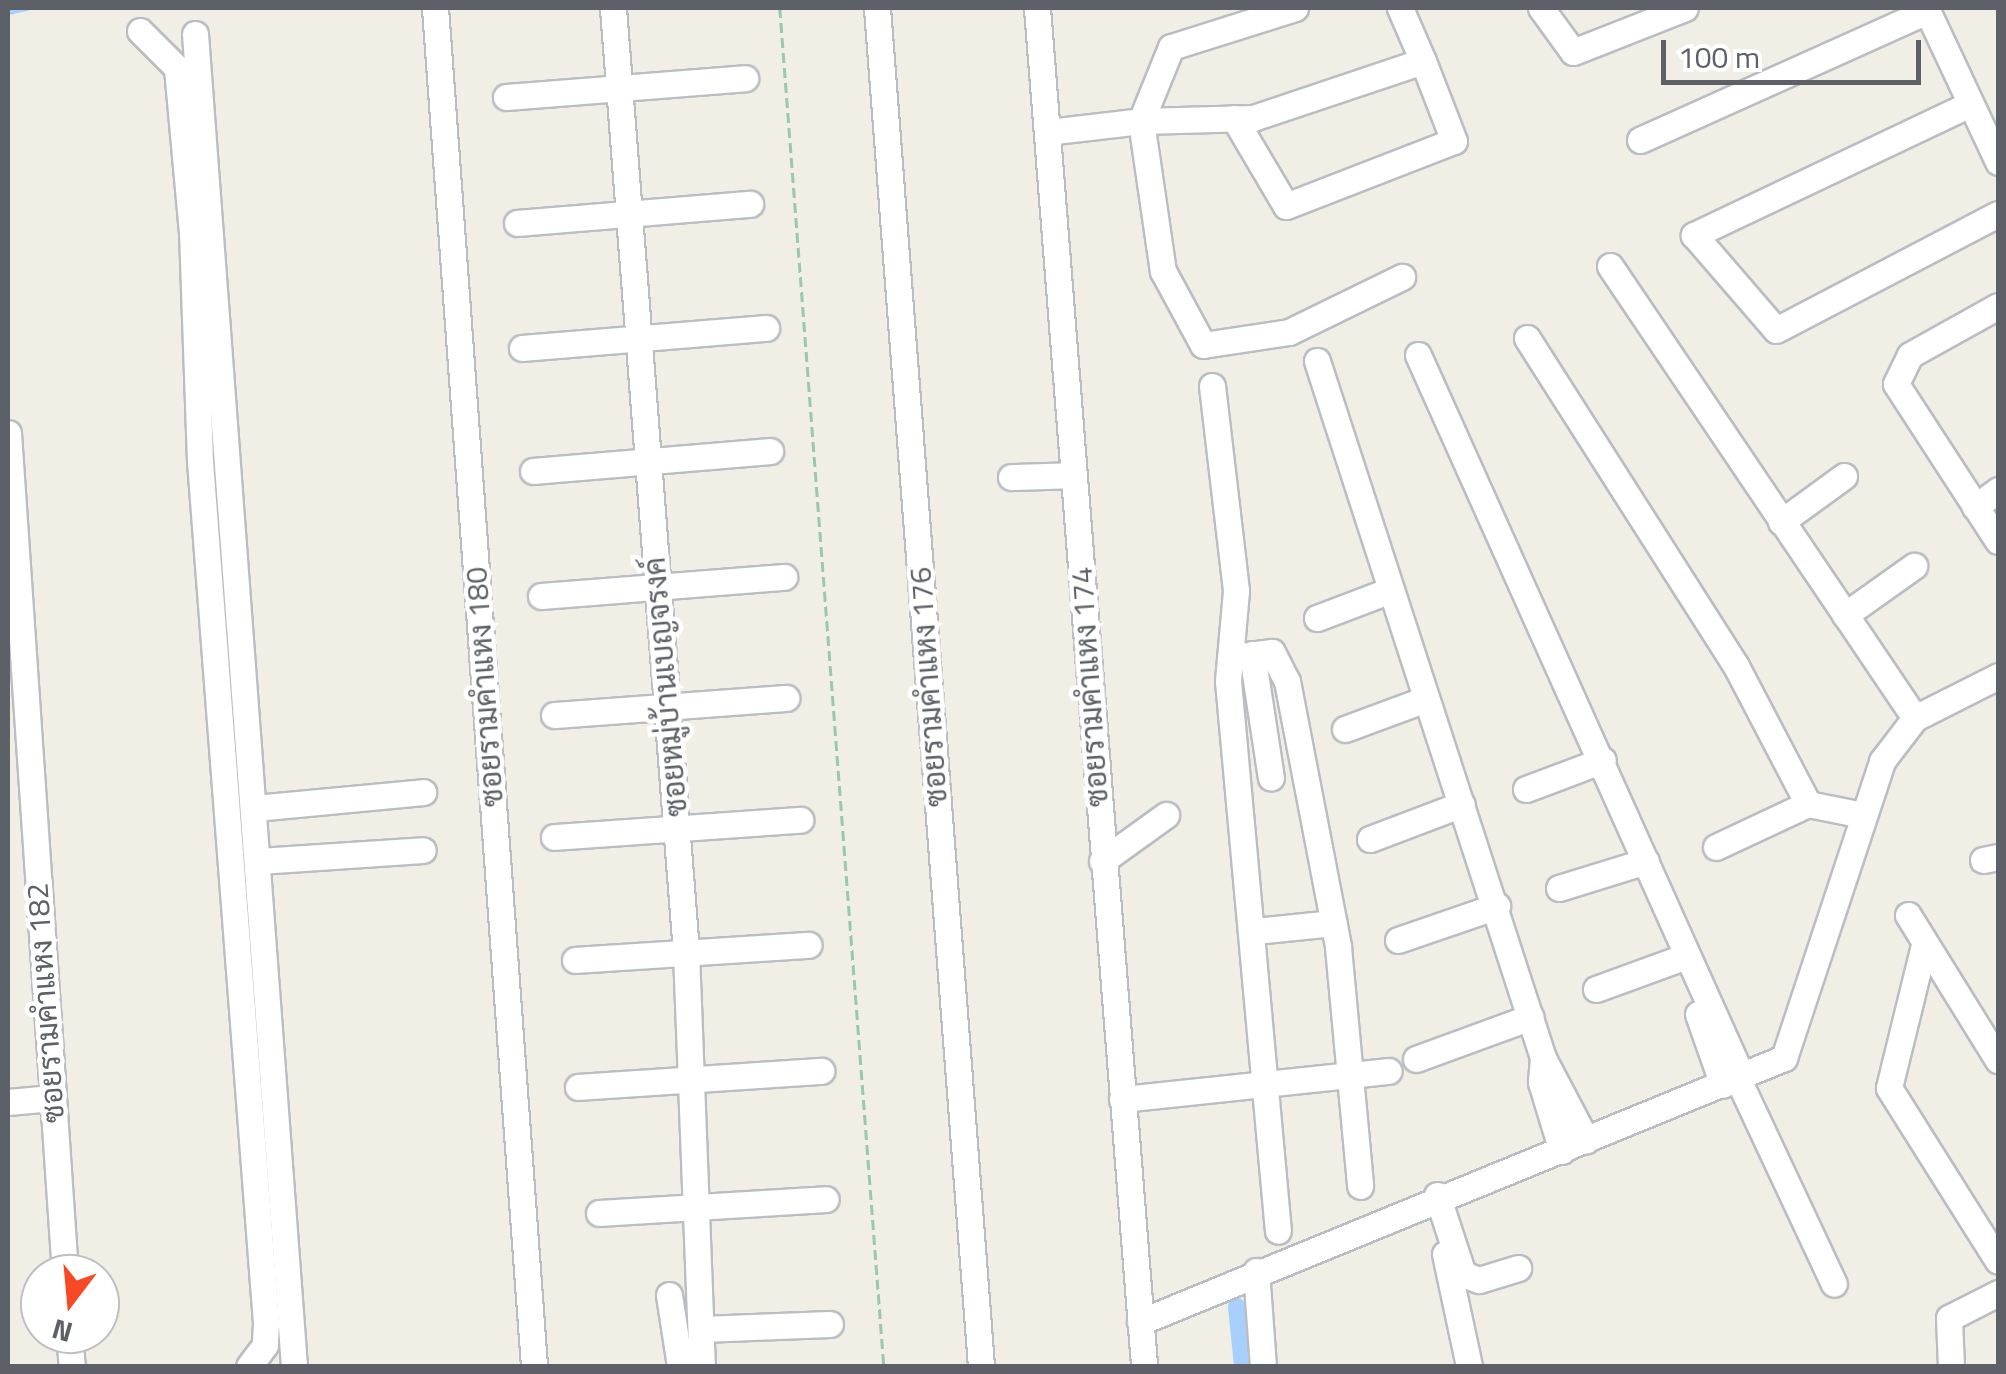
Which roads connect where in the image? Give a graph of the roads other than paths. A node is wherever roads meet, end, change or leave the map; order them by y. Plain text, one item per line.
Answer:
1 (435, 8) edge
2 (614, 8) edge
3 (877, 8) edge
4 (1036, 8) edge
5 (1295, 8) edge
6 (1400, 8) edge
7 (1541, 8) edge
8 (1686, 8) edge
9 (1927, 9) edge
10 (140, 32) dead end
11 (195, 34) dead end
12 (1424, 61) junction
13 (745, 78) dead end
14 (621, 88) junction
15 (506, 97) dead end
16 (1970, 104) junction
17 (1234, 118) junction
18 (1142, 121) junction
19 (1048, 132) junction
20 (1640, 140) dead end
21 (1998, 162) edge
22 (750, 204) dead end
23 (630, 214) junction
24 (1998, 214) edge
25 (517, 224) dead end
26 (1610, 266) dead end
27 (1402, 278) dead end
28 (1998, 306) edge
29 (766, 328) dead end
30 (639, 338) junction
31 (1527, 338) dead end
32 (522, 348) dead end
33 (1418, 355) dead end
34 (1317, 361) dead end
35 (1212, 386) dead end
36 (8, 433) edge
37 (770, 451) dead end
38 (648, 462) junction
39 (533, 471) dead end
40 (1073, 475) junction
41 (1844, 476) dead end
42 (1011, 478) dead end
43 (1998, 490) edge
44 (1975, 507) junction
45 (1781, 522) junction
46 (1998, 541) edge
47 (1914, 566) dead end
48 (784, 576) dead end
49 (656, 585) junction
50 (1388, 592) junction
51 (541, 596) dead end
52 (1845, 615) junction
53 (1317, 618) dead end
54 (1244, 655) junction
55 (1998, 676) edge
56 (786, 698) dead end
57 (1426, 699) junction
58 (666, 707) junction
59 (554, 715) dead end
60 (1915, 718) junction
61 (1345, 729) dead end
62 (1602, 760) junction
63 (1271, 778) dead end
64 (1526, 790) dead end
65 (423, 792) dead end
66 (1462, 804) junction
67 (1808, 804) junction
68 (255, 808) junction
69 (1863, 815) junction
70 (1166, 816) dead end
71 (800, 820) dead end
72 (676, 829) junction
73 (554, 837) dead end
74 (1370, 839) dead end
75 (1716, 847) dead end
76 (423, 850) dead end
77 (259, 861) junction
78 (1102, 861) junction
79 (1646, 861) junction
80 (1558, 888) dead end
81 (1497, 906) junction
82 (1908, 914) dead end
83 (1334, 923) junction
84 (1255, 931) junction
85 (1398, 940) dead end
86 (809, 945) dead end
87 (1924, 945) junction
88 (686, 952) junction
89 (1684, 957) junction
90 (575, 960) dead end
91 (1596, 989) dead end
92 (1531, 1017) junction
93 (1544, 1058) junction
94 (1416, 1059) dead end
95 (1998, 1060) edge
96 (821, 1071) dead end
97 (1389, 1071) dead end
98 (1349, 1076) junction
99 (693, 1081) junction
100 (1734, 1081) junction
101 (1267, 1084) junction
102 (578, 1087) dead end
103 (52, 1098) junction
104 (1122, 1100) junction
105 (8, 1102) edge
106 (1586, 1140) junction
107 (1562, 1150) junction
108 (1360, 1186) dead end
109 (1437, 1195) junction
110 (826, 1198) dead end
111 (698, 1208) junction
112 (599, 1213) dead end
113 (1278, 1231) dead end
114 (1440, 1233) dead end
115 (64, 1254) edge
116 (1998, 1261) edge
117 (1518, 1268) dead end
118 (1256, 1272) junction
119 (1462, 1274) junction
120 (1834, 1284) dead end
121 (1998, 1293) edge
122 (668, 1295) dead end
123 (1140, 1322) junction
124 (830, 1324) dead end
125 (701, 1329) junction
126 (249, 1366) edge
127 (294, 1366) edge
128 (534, 1366) edge
129 (680, 1366) edge
130 (702, 1366) edge
131 (981, 1366) edge
132 (1144, 1366) edge
133 (1264, 1366) edge
134 (1469, 1366) edge
135 (1483, 1366) edge
136 (1951, 1366) edge

1 - 128 street, ซอยรามคำแหง 180
2 - 14 street, ซอยหมู่บ้านเบญจรงค์
3 - 131 street, ซอยรามคำแหง 176
4 - 19 street, ซอยรามคำแหง 174
5 - 18 street
6 - 12 street
7 - 8 street
9 - 16 street
9 - 20 street
10 - 126 street
11 - 68 street
12 - 17 street
12 - 17 street
13 - 14 street
14 - 15 street
14 - 23 street, ซอยหมู่บ้านเบญจรงค์
16 - 21 street
16 - 24 street
17 - 18 street
18 - 19 street
18 - 27 street
19 - 40 street, ซอยรามคำแหง 174
22 - 23 street
23 - 25 street
23 - 30 street, ซอยหมู่บ้านเบญจรงค์
26 - 45 street
28 - 44 street
29 - 30 street
30 - 32 street
30 - 38 street, ซอยหมู่บ้านเบญจรงค์
31 - 67 street
33 - 62 street
34 - 50 street
35 - 54 street
36 - 103 street, ซอยรามคำแหง 182
37 - 38 street
38 - 39 street
38 - 49 street, ซอยหมู่บ้านเบญจรงค์
40 - 42 street
40 - 78 street, ซอยรามคำแหง 174
41 - 45 street
43 - 44 street
44 - 46 street
45 - 52 street
47 - 52 street
48 - 49 street
49 - 51 street
49 - 58 street, ซอยหมู่บ้านเบญจรงค์
50 - 53 street
50 - 57 street
52 - 60 street
54 - 63 street
54 - 83 street
54 - 84 street
55 - 60 street
56 - 58 street
57 - 61 street
57 - 66 street
58 - 59 street
58 - 72 street, ซอยหมู่บ้านเบญจรงค์
60 - 69 street
62 - 64 street
62 - 79 street
65 - 68 street
66 - 74 street
66 - 81 street
67 - 69 street
67 - 75 street
68 - 77 street
69 - 100 street
70 - 78 street
71 - 72 street
72 - 73 street
72 - 88 street, ซอยหมู่บ้านเบญจรงค์
76 - 77 street
77 - 127 street
78 - 104 street, ซอยรามคำแหง 174
79 - 80 street
79 - 89 street
81 - 85 street
81 - 92 street
82 - 87 street
83 - 84 street
83 - 98 street
84 - 101 street
86 - 88 street
87 - 95 street
87 - 116 street
88 - 90 street
88 - 99 street, ซอยหมู่บ้านเบญจรงค์
89 - 91 street
89 - 100 street
92 - 93 street
92 - 94 street
93 - 106 street
93 - 107 street
96 - 99 street
97 - 98 street
98 - 101 street
98 - 108 street
99 - 102 street
99 - 111 street, ซอยหมู่บ้านเบญจรงค์
100 - 106 street
100 - 120 street
101 - 104 street
101 - 113 street
103 - 105 street
103 - 115 street, ซอยรามคำแหง 182
104 - 123 street, ซอยรามคำแหง 174
106 - 107 street
107 - 109 street
109 - 118 street
109 - 119 street
110 - 111 street
111 - 112 street
111 - 125 street, ซอยหมู่บ้านเบญจรงค์
114 - 134 street
117 - 119 street
118 - 123 street
118 - 133 street
119 - 135 street
121 - 136 street
122 - 129 street
123 - 132 street, ซอยรามคำแหง 174
124 - 125 street
125 - 130 street, ซอยหมู่บ้านเบญจรงค์

